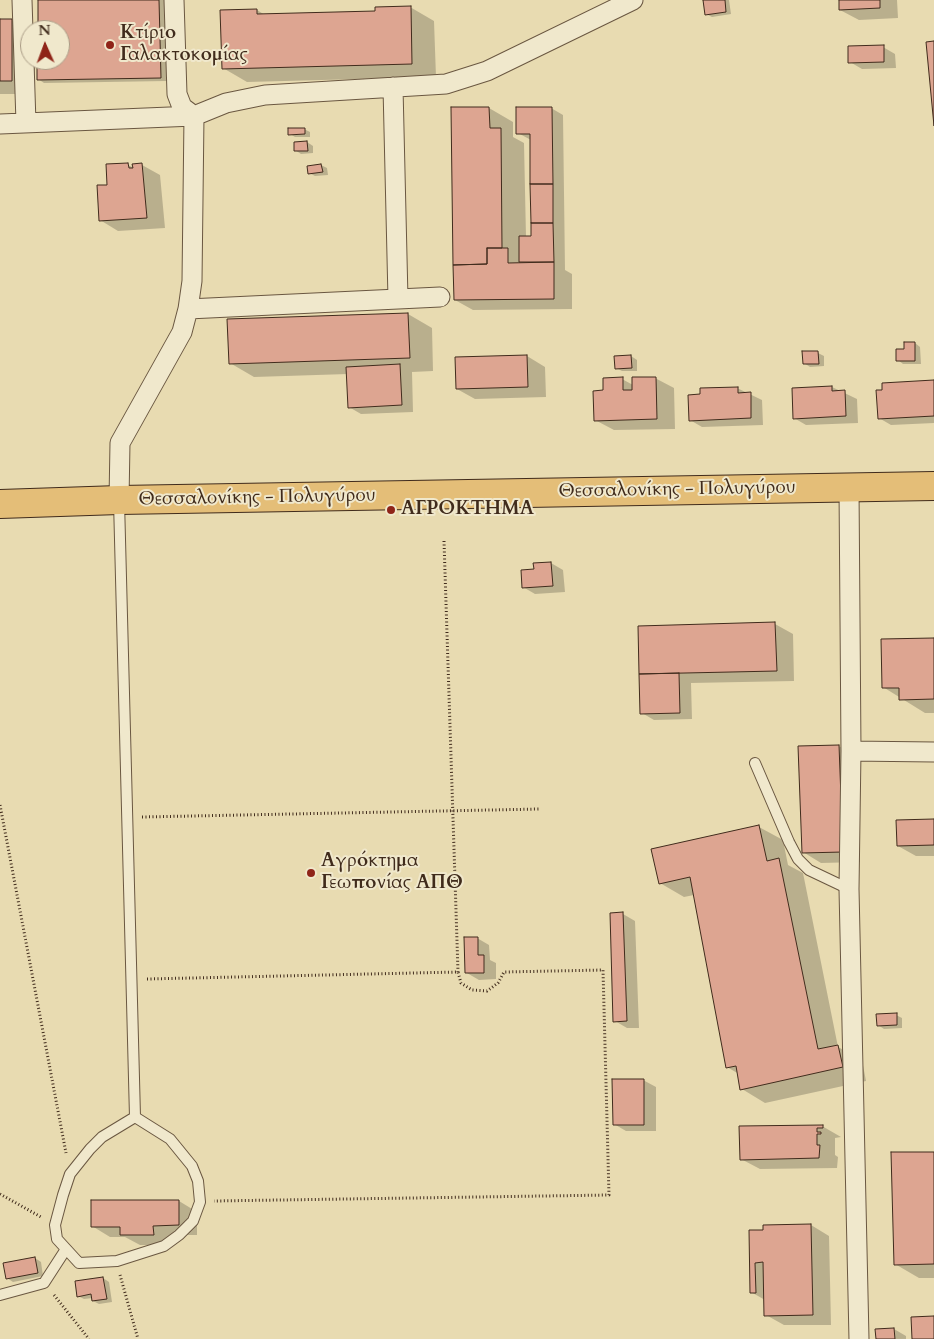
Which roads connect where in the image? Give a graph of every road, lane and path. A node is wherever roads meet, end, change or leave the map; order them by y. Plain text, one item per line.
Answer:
1 (22, 0) edge
2 (174, 0) edge
3 (633, 0) edge
4 (393, 87) junction
5 (194, 116) junction
6 (26, 123) junction
7 (0, 124) edge
8 (440, 297) dead end
9 (398, 299) junction
10 (188, 309) junction
11 (934, 486) edge
12 (849, 487) junction
13 (119, 500) junction
14 (0, 504) edge
15 (444, 541) dead end
16 (851, 751) junction
17 (934, 752) edge
18 (755, 763) dead end
19 (0, 805) edge
20 (540, 809) dead end
21 (453, 810) junction
22 (126, 817) junction
23 (849, 889) junction
24 (458, 972) junction
25 (132, 979) junction
26 (135, 1117) junction
27 (70, 1174) junction
28 (0, 1194) edge
29 (200, 1202) junction
30 (55, 1225) junction
31 (66, 1249) junction
32 (117, 1261) junction
33 (44, 1284) junction
34 (0, 1295) edge
35 (90, 1339) edge
36 (138, 1339) edge
37 (859, 1339) edge

1 - 6 street
2 - 5 street
3 - 4 street
4 - 5 street
4 - 9 street
5 - 6 street
5 - 10 street
6 - 7 street
8 - 9 street
9 - 10 street
10 - 13 street
11 - 12 main road, Θεσσαλονίκης - Πολυγύρου
12 - 13 main road, Θεσσαλονίκης - Πολυγύρου
12 - 16 street
13 - 14 main road, Θεσσαλονίκης - Πολυγύρου
13 - 22 lane
15 - 21 path
16 - 17 street
16 - 23 street
18 - 23 lane
19 - 27 path
20 - 21 path
21 - 22 path
21 - 24 path
22 - 25 lane
23 - 37 street
24 - 25 path
24 - 29 path
25 - 26 lane
26 - 27 lane
26 - 29 lane
27 - 30 lane
28 - 30 path
29 - 32 lane
30 - 31 lane
31 - 32 lane
31 - 33 lane
32 - 36 path
33 - 34 lane
33 - 35 path

